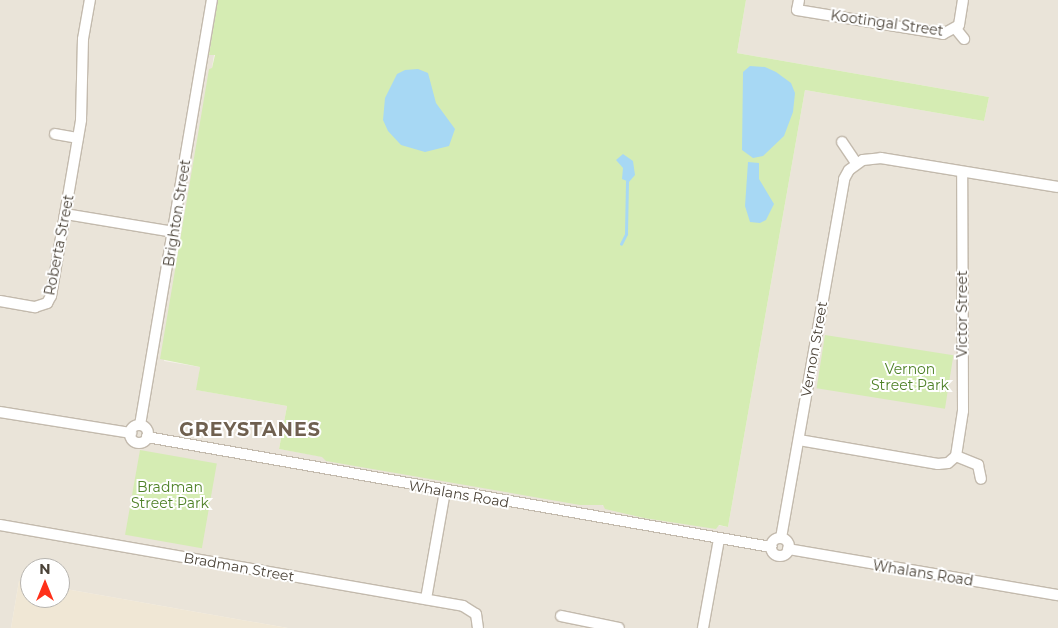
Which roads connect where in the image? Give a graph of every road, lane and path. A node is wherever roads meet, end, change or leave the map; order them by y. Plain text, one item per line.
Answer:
1 (90, 0) edge
2 (212, 0) edge
3 (799, 0) edge
4 (963, 0) edge
5 (956, 29) junction
6 (964, 39) dead end
7 (55, 134) dead end
8 (78, 138) junction
9 (842, 142) dead end
10 (856, 163) junction
11 (962, 172) junction
12 (1058, 187) edge
13 (65, 214) junction
14 (174, 232) junction
15 (0, 301) edge
16 (0, 412) edge
17 (140, 425) junction
18 (130, 432) junction
19 (148, 437) junction
20 (799, 440) junction
21 (956, 456) junction
22 (981, 479) dead end
23 (445, 491) junction
24 (0, 525) edge
25 (719, 538) junction
26 (781, 538) junction
27 (771, 547) junction
28 (788, 549) junction
29 (1058, 595) edge
30 (426, 599) junction
31 (561, 616) dead end
32 (478, 628) edge
33 (619, 628) edge
34 (703, 628) edge

1 - 8 street, Roberta Street
2 - 14 street, Brighton Street
3 - 5 street, Kootingal Street
4 - 5 street, Kootingal Street
5 - 6 street, Kootingal Street
7 - 8 street
8 - 13 street, Roberta Street
9 - 10 street
10 - 11 street
10 - 20 street, Vernon Street
11 - 12 street
11 - 21 street, Victor Street
13 - 14 street
13 - 15 street, Roberta Street
14 - 17 street, Brighton Street
16 - 18 street
17 - 18 street
17 - 19 street
18 - 19 street, Whalans Road
19 - 23 street, Whalans Road
20 - 21 street
20 - 26 street, Vernon Street
21 - 22 street
23 - 25 street, Whalans Road
23 - 30 street
24 - 30 street, Bradman Street
25 - 27 street, Whalans Road
25 - 34 street
26 - 27 street
26 - 28 street
27 - 28 street
28 - 29 street, Whalans Road
30 - 32 street, Bradman Street
31 - 33 street

